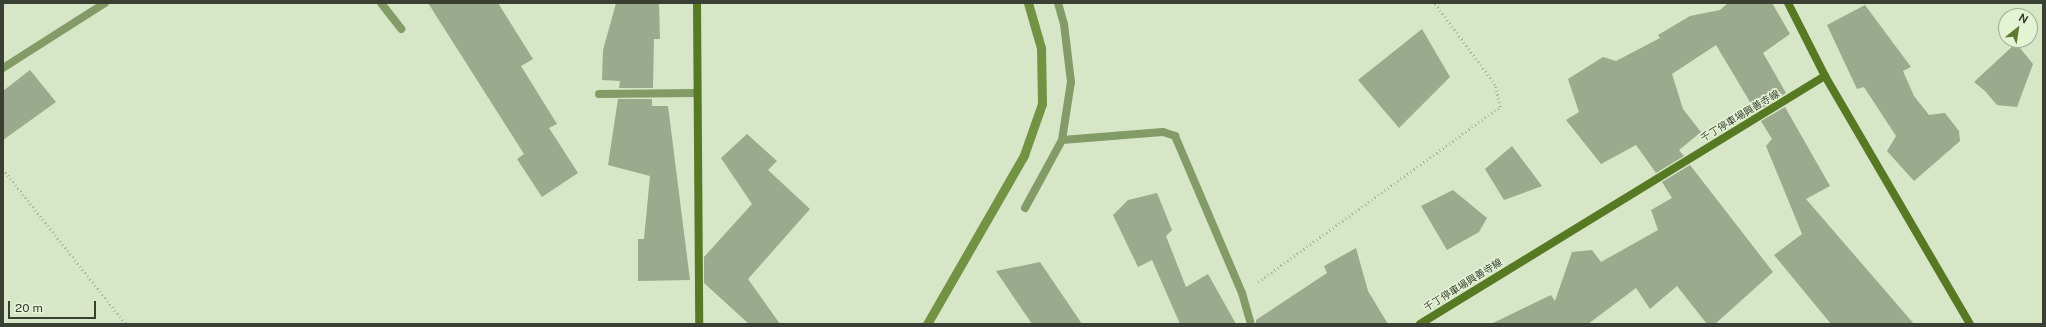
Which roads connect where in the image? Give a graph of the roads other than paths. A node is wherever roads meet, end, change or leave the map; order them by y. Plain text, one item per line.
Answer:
1 (105, 3) edge
2 (381, 3) edge
3 (697, 3) edge
4 (1058, 3) edge
5 (1788, 3) edge
6 (401, 28) dead end
7 (3, 68) edge
8 (1825, 76) junction
9 (697, 93) junction
10 (599, 94) dead end
11 (1062, 140) junction
12 (1025, 208) dead end
13 (699, 324) edge
14 (1251, 324) edge
15 (1420, 324) edge
16 (1970, 324) edge

1 - 7 street
2 - 6 street
3 - 9 main road
4 - 11 street
5 - 8 main road
8 - 15 main road, 千丁停車場興善寺線
8 - 16 main road
9 - 10 street
9 - 13 main road
11 - 12 street
11 - 14 street

